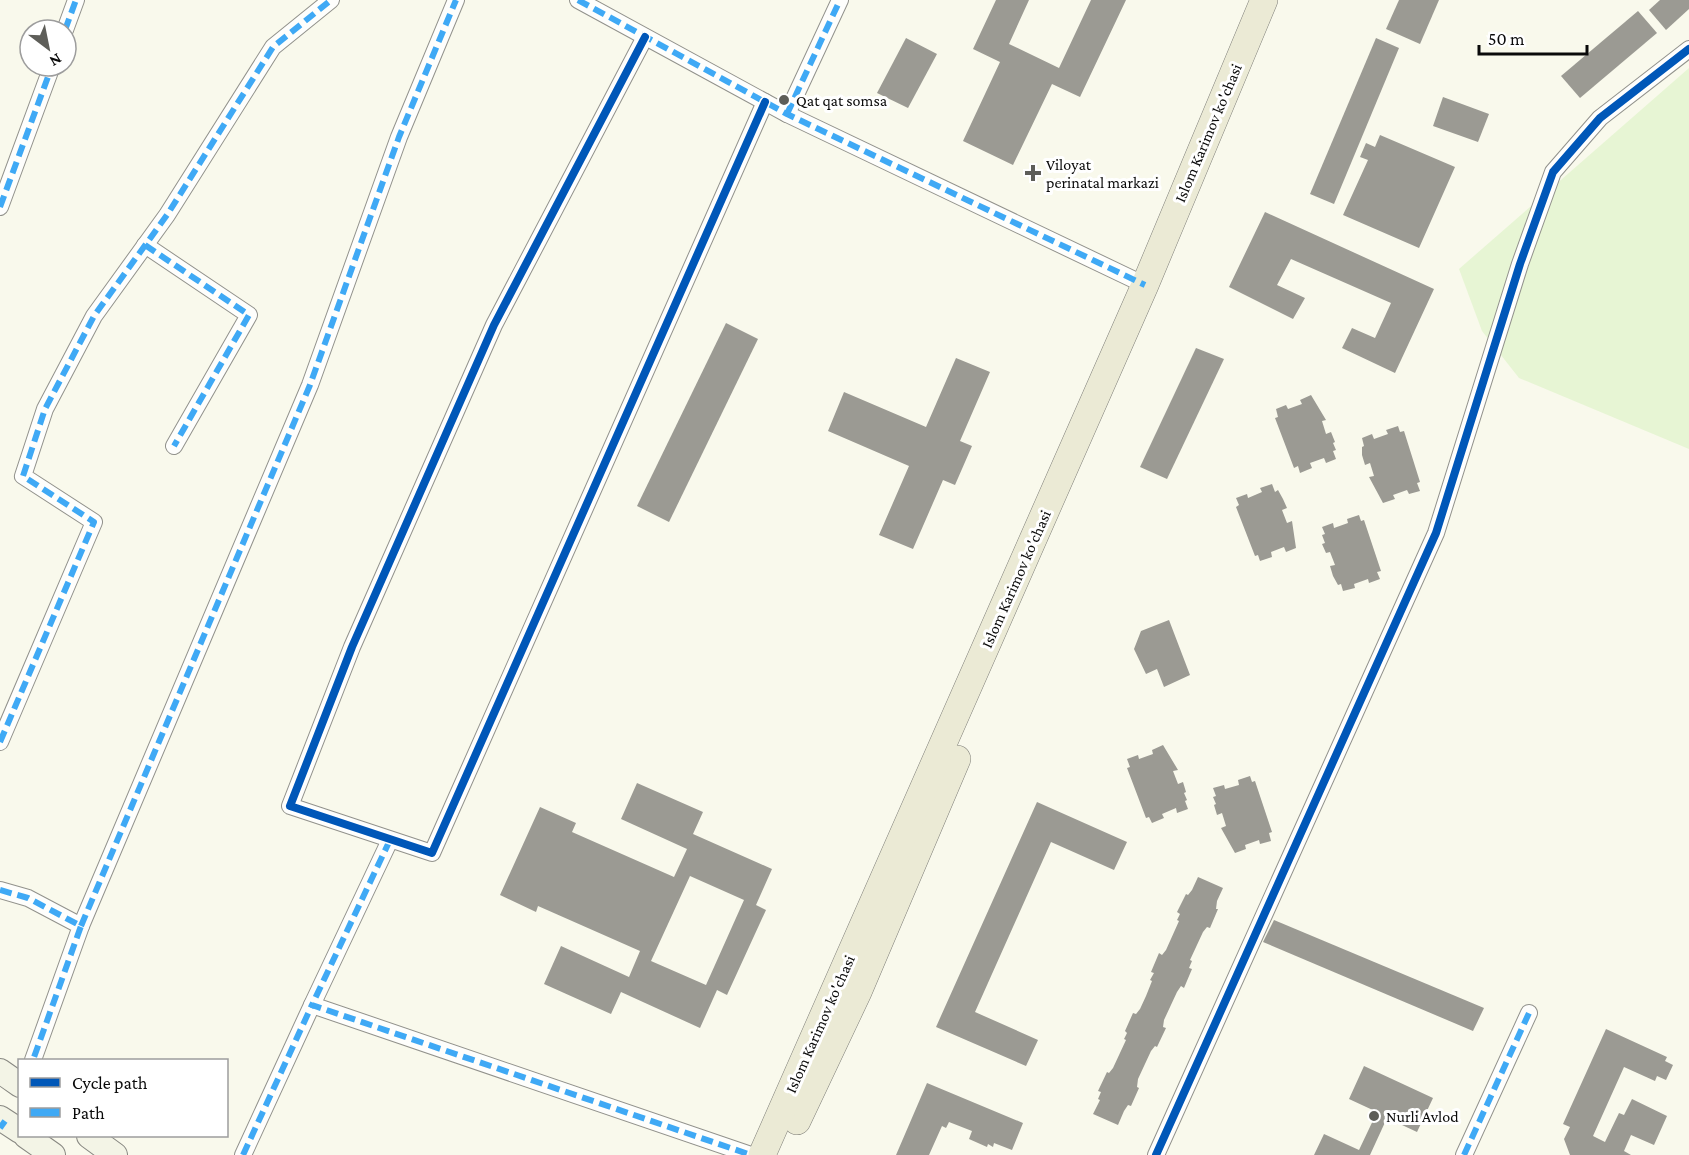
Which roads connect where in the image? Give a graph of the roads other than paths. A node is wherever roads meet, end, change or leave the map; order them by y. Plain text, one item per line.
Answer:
1 (76, 0) edge
2 (331, 0) edge
3 (456, 0) edge
4 (578, 0) edge
5 (840, 0) edge
6 (1264, 0) edge
7 (1282, 0) edge
8 (69, 18) edge
9 (645, 37) junction
10 (1689, 49) edge
11 (48, 78) edge
12 (765, 102) junction
13 (787, 114) junction
14 (0, 207) edge
15 (146, 245) junction
16 (1145, 285) junction
17 (174, 446) dead end
18 (0, 742) edge
19 (390, 840) junction
20 (0, 890) edge
21 (81, 926) junction
22 (312, 1005) junction
23 (1529, 1013) dead end
24 (33, 1059) edge
25 (0, 1071) edge
26 (18, 1084) edge
27 (27, 1137) edge
28 (90, 1137) edge
29 (53, 1155) edge
30 (115, 1155) edge
31 (243, 1155) edge
32 (751, 1155) edge
33 (762, 1155) edge
34 (781, 1155) edge
35 (1156, 1155) edge
36 (1464, 1155) edge

1 - 8 street
2 - 15 street
3 - 21 street
4 - 9 street
5 - 13 street
6 - 16 main road, Islom Karimov ko'chasi
7 - 34 main road, Islom Karimov ko'chasi
9 - 12 street
9 - 19 street
10 - 35 street
11 - 14 street
12 - 13 street
12 - 19 street
13 - 16 street
15 - 17 street
15 - 18 street
16 - 33 main road, Islom Karimov ko'chasi
19 - 22 street
20 - 21 street
21 - 24 street
22 - 31 street
22 - 32 street
23 - 36 street
25 - 26 street
27 - 29 street
28 - 30 street

